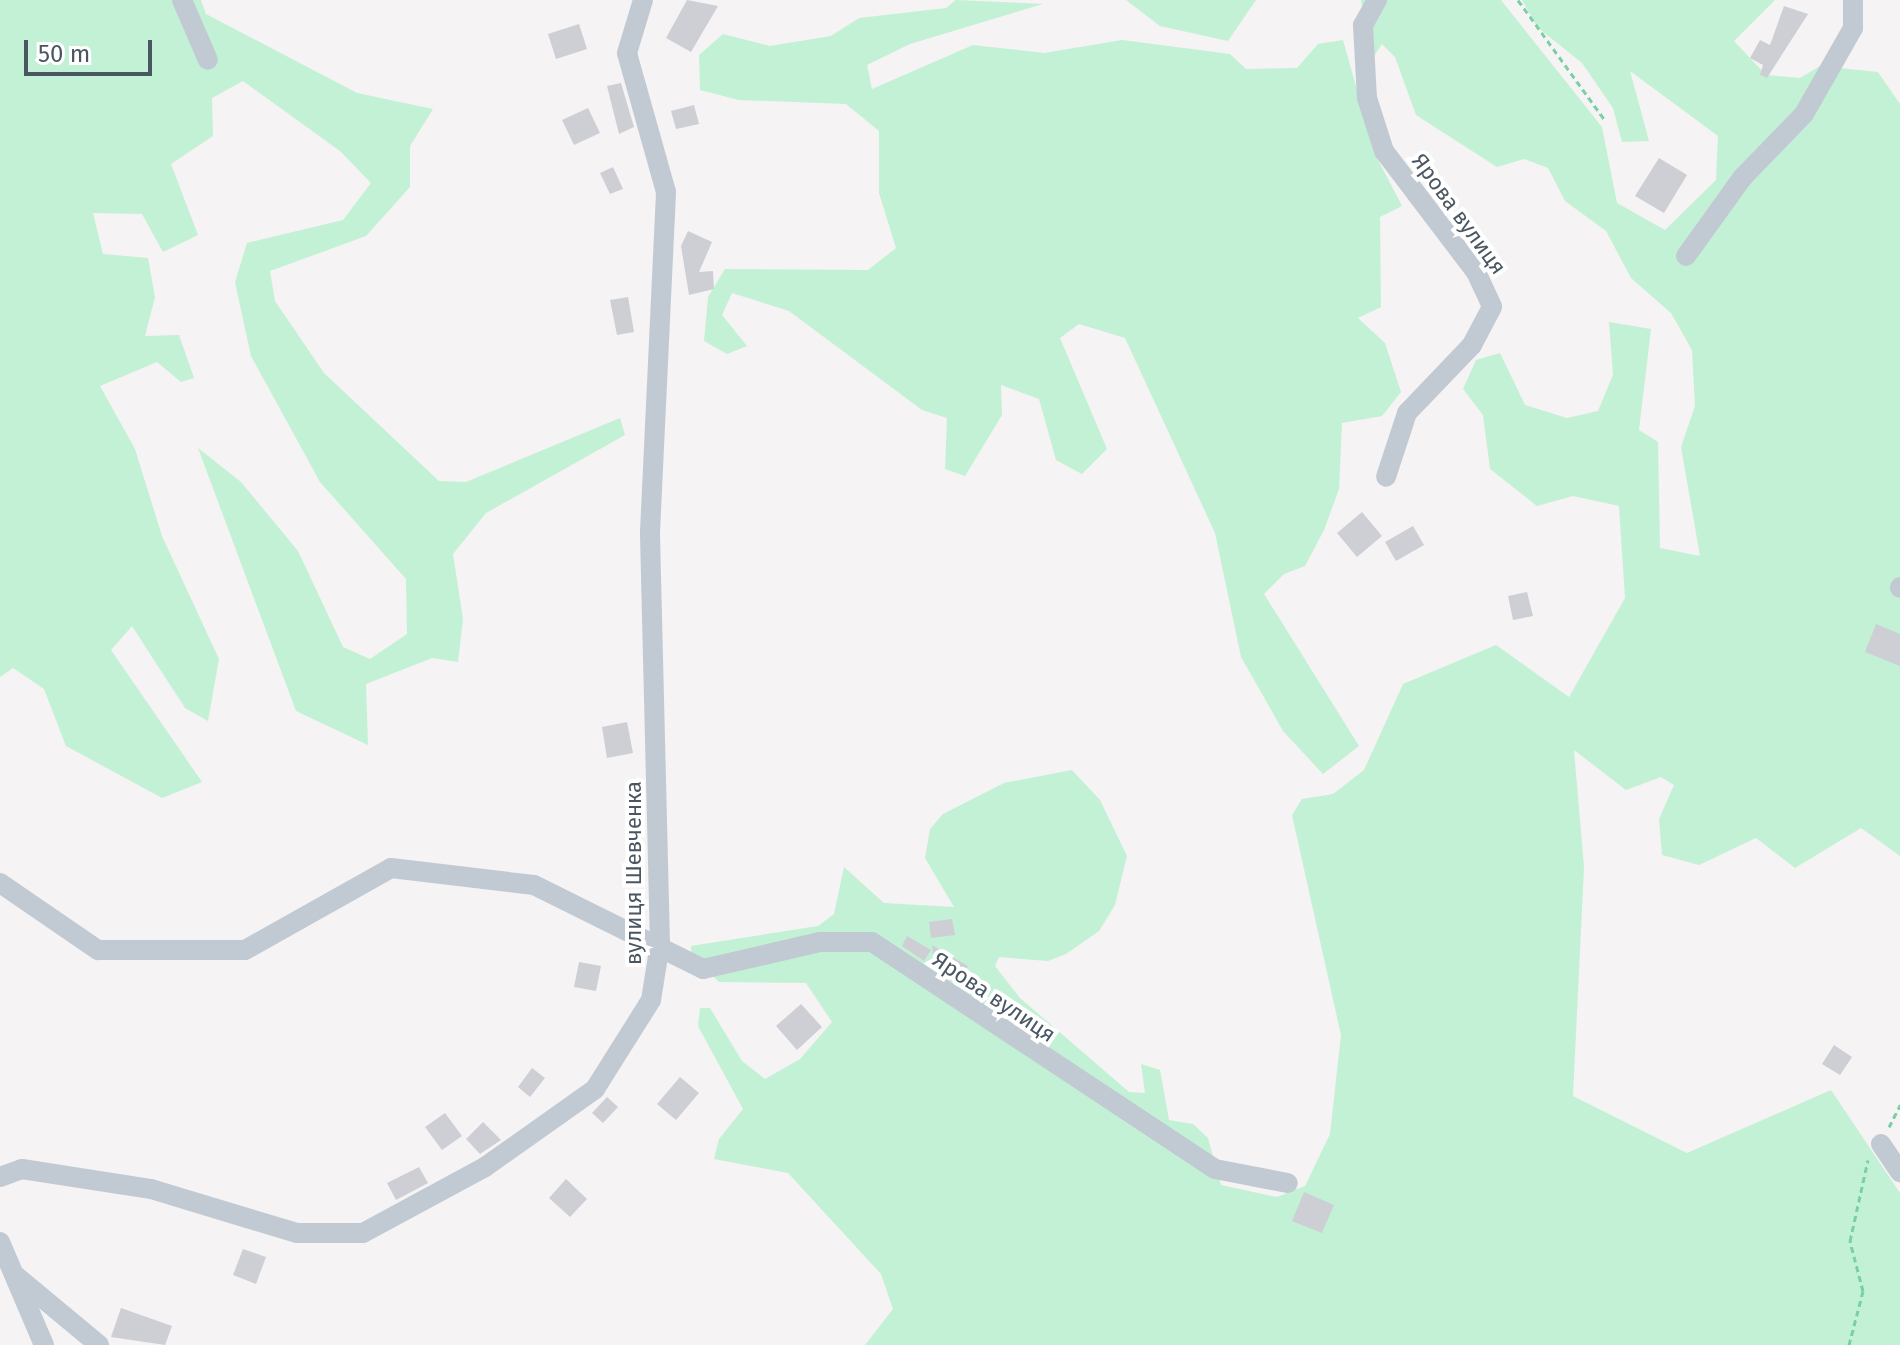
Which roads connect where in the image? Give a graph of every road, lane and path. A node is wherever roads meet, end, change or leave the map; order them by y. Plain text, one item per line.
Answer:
1 (182, 0) edge
2 (643, 0) edge
3 (1377, 0) edge
4 (1518, 0) edge
5 (1853, 0) edge
6 (208, 60) dead end
7 (1604, 119) dead end
8 (1686, 256) dead end
9 (1386, 477) dead end
10 (0, 883) edge
11 (660, 944) junction
12 (1900, 1105) edge
13 (1881, 1144) junction
14 (1900, 1172) edge
15 (1288, 1183) dead end
16 (2, 1184) edge
17 (0, 1242) edge
18 (13, 1273) junction
19 (44, 1345) edge
20 (99, 1345) edge
21 (1849, 1345) edge

1 - 6 street
2 - 11 street, вулиця Шевченка
3 - 9 street, Ярова вулиця
4 - 7 path
5 - 8 street
10 - 11 street, Ярова вулиця
11 - 15 street, Ярова вулиця
11 - 16 street, вулиця Шевченка
12 - 13 path
13 - 14 street
13 - 21 path
17 - 18 street
18 - 19 street
18 - 20 street

